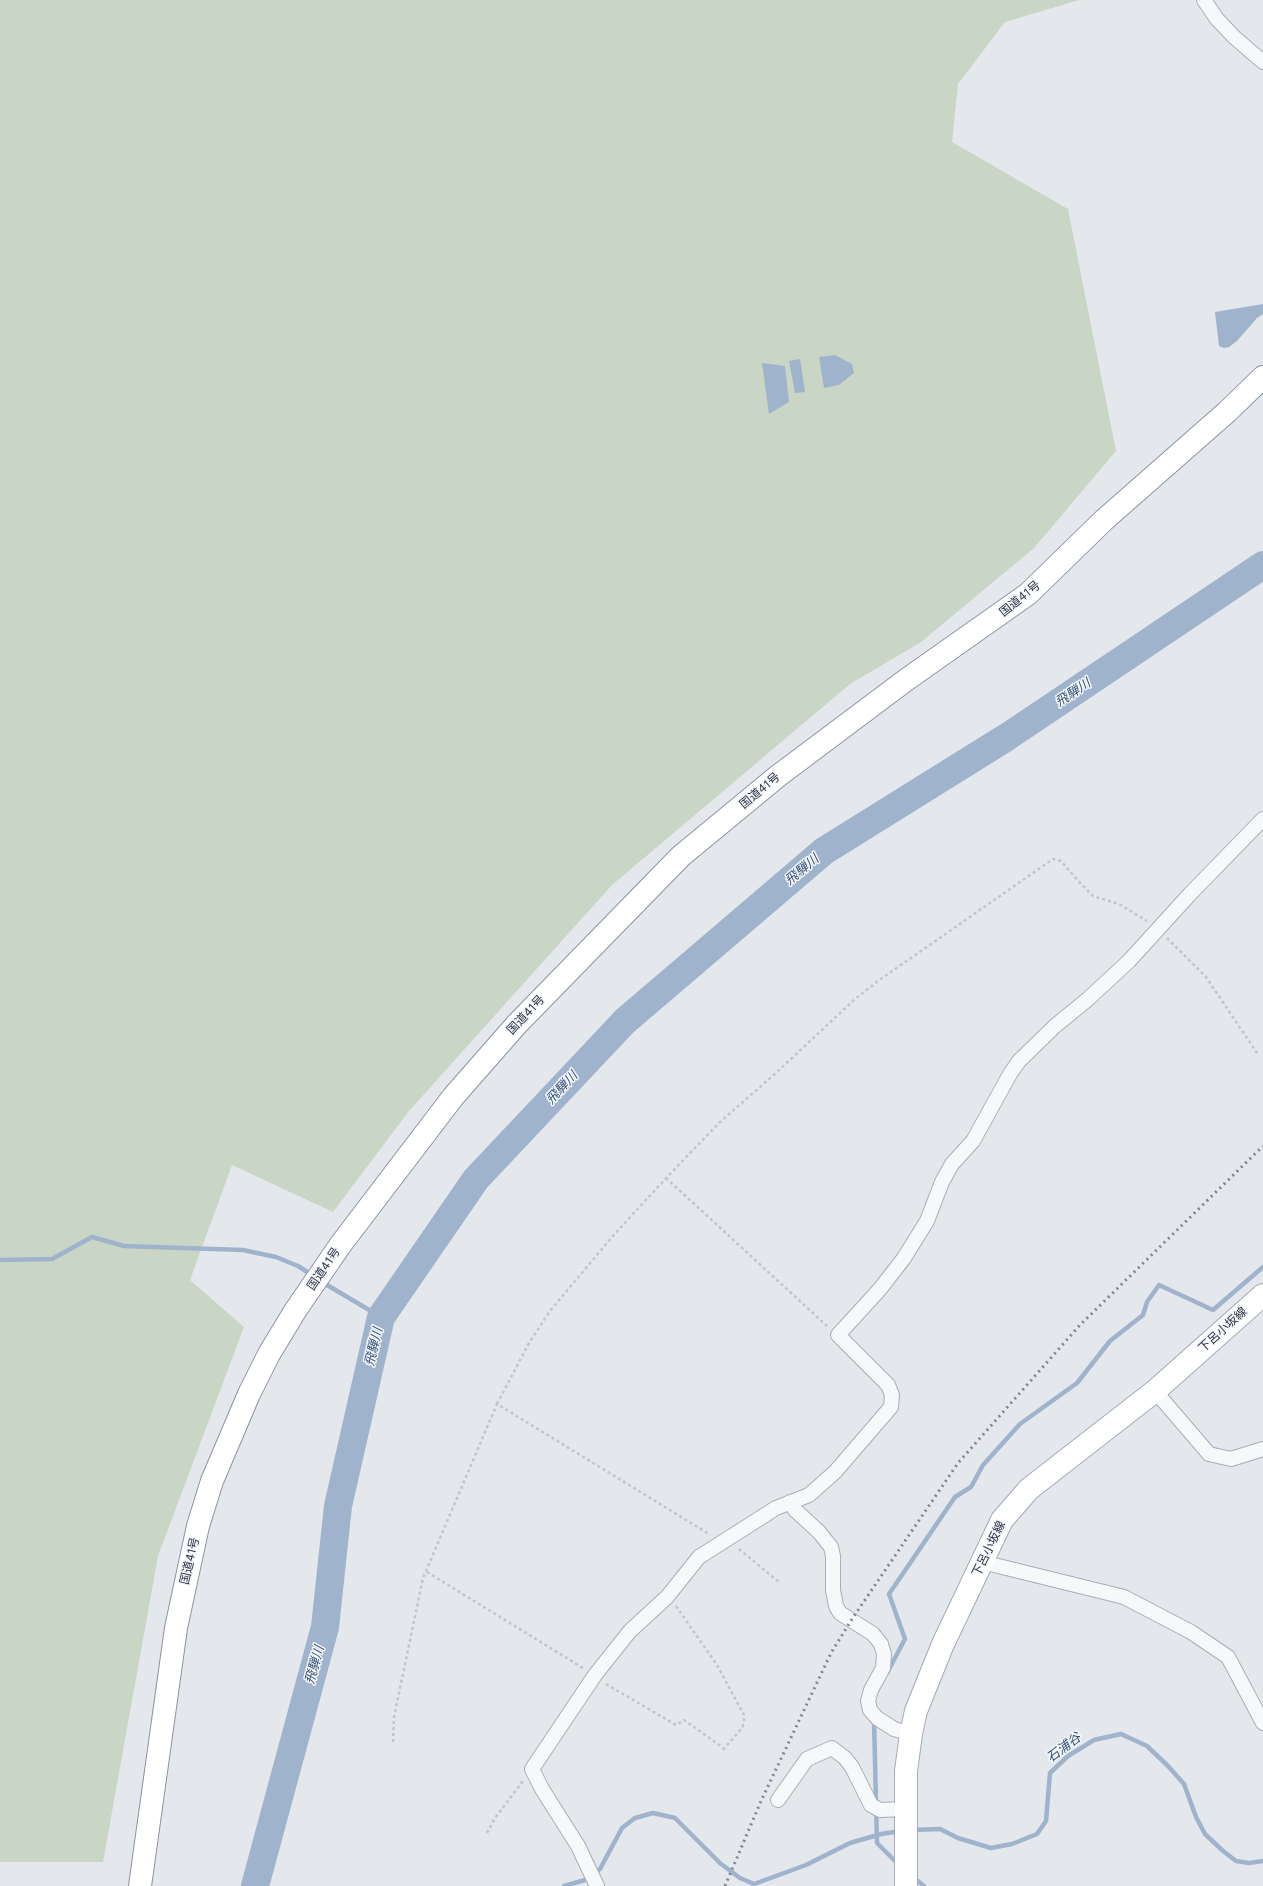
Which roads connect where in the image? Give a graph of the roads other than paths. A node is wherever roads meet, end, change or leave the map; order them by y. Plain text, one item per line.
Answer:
1 (1204, 0) edge
2 (1263, 62) edge
3 (1263, 377) edge
4 (1263, 819) edge
5 (1263, 1295) edge
6 (1155, 1391) junction
7 (1263, 1449) edge
8 (790, 1502) junction
9 (982, 1562) junction
10 (1263, 1723) edge
11 (911, 1734) junction
12 (778, 1800) dead end
13 (906, 1809) junction
14 (140, 1886) edge
15 (597, 1886) edge
16 (906, 1886) edge

1 - 2 street
3 - 14 main road, 国道41号
4 - 8 street
5 - 6 main road, 下呂小坂線
6 - 7 street
6 - 9 main road, 下呂小坂線
8 - 11 street
8 - 15 street
9 - 10 street
9 - 11 main road, 下呂小坂線
11 - 13 main road, 下呂小坂線
12 - 13 street
13 - 16 main road, 下呂小坂線

